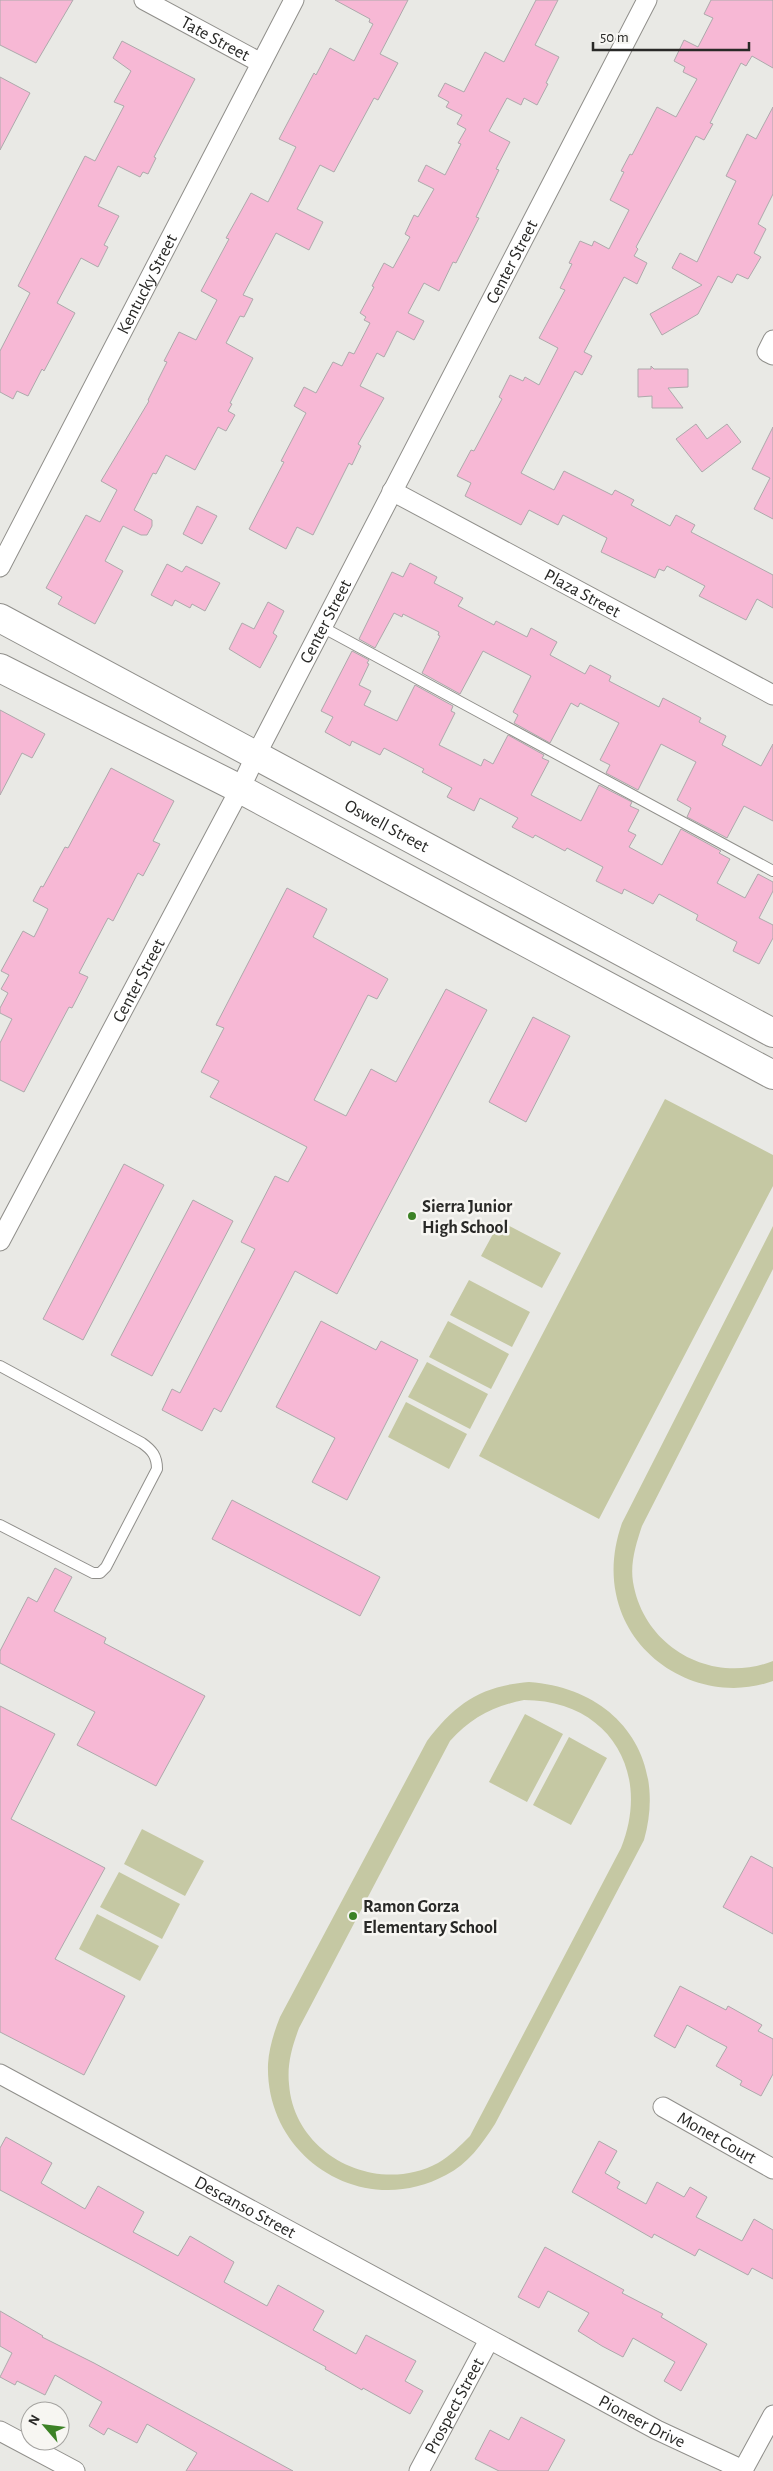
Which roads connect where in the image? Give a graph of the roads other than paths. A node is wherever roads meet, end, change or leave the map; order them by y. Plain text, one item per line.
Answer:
1 (144, 0) edge
2 (294, 0) edge
3 (647, 0) edge
4 (261, 63) junction
5 (392, 491) junction
6 (0, 567) edge
7 (0, 618) edge
8 (322, 627) junction
9 (0, 668) edge
10 (773, 695) edge
11 (256, 755) junction
12 (240, 789) junction
13 (773, 871) edge
14 (773, 1033) edge
15 (773, 1075) edge
16 (0, 1241) edge
17 (0, 1366) edge
18 (0, 1525) edge
19 (0, 2074) edge
20 (663, 2107) dead end
21 (773, 2169) edge
22 (489, 2340) junction
23 (773, 2415) edge
24 (0, 2431) edge
25 (75, 2471) edge
26 (419, 2471) edge

1 - 4 street, Tate Street
2 - 4 street, Kentucky Street
3 - 5 street, Center Street
4 - 6 street, Kentucky Street
5 - 8 street, Center Street
5 - 10 street, Plaza Street
7 - 11 main road, Oswell Street
8 - 11 street, Center Street
8 - 13 lane
9 - 12 main road, Oswell Street
11 - 12 street, Center Street
11 - 14 main road, Oswell Street
12 - 15 main road, Oswell Street
12 - 16 street, Center Street
17 - 18 lane
19 - 22 street, Descanso Street
20 - 21 street, Monet Court
22 - 23 street, Pioneer Drive
22 - 26 street, Prospect Street
24 - 25 street

